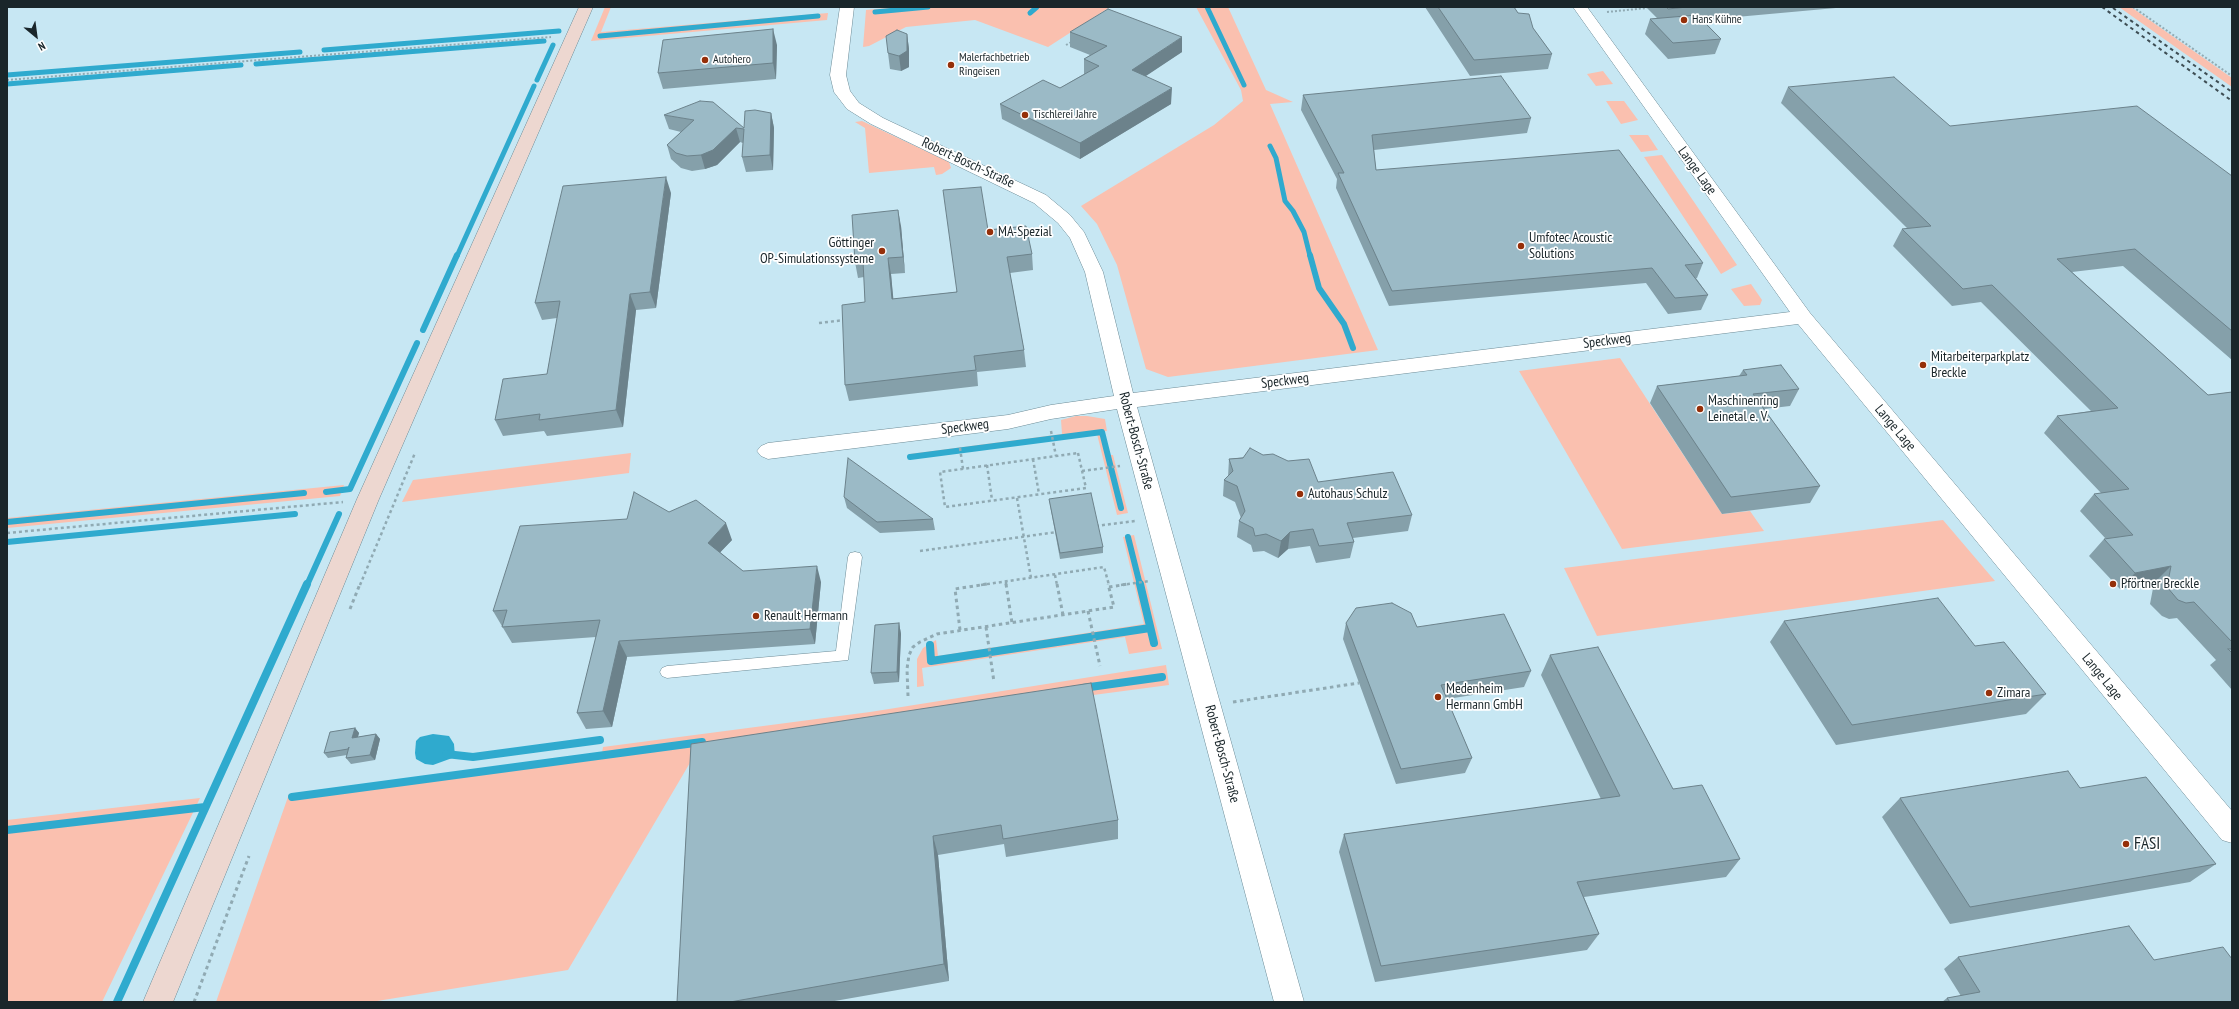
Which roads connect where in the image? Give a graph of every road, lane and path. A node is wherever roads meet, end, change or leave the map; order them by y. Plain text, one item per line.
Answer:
1 (586, 7) edge
2 (847, 7) edge
3 (2133, 7) edge
4 (1647, 8) dead end
5 (1582, 10) edge
6 (574, 36) junction
7 (1078, 38) edge
8 (1066, 45) dead end
9 (2232, 76) edge
10 (7, 80) edge
11 (1803, 317) junction
12 (850, 320) edge
13 (819, 323) dead end
14 (1125, 401) junction
15 (1052, 436) dead end
16 (960, 448) dead end
17 (768, 451) dead end
18 (415, 452) dead end
19 (1056, 456) junction
20 (1033, 459) junction
21 (987, 465) junction
22 (1116, 466) dead end
23 (963, 468) junction
24 (1082, 471) junction
25 (1039, 494) junction
26 (1017, 498) junction
27 (368, 499) junction
28 (992, 501) junction
29 (1157, 518) junction
30 (1094, 526) edge
31 (1063, 531) edge
32 (7, 534) edge
33 (1023, 536) junction
34 (920, 551) dead end
35 (855, 557) dead end
36 (1055, 575) junction
37 (1031, 578) junction
38 (1006, 582) junction
39 (1145, 582) dead end
40 (1109, 587) junction
41 (1088, 611) junction
42 (348, 612) dead end
43 (1062, 615) junction
44 (1012, 623) junction
45 (986, 627) junction
46 (960, 630) junction
47 (1100, 666) dead end
48 (667, 672) dead end
49 (994, 682) dead end
50 (1359, 682) dead end
51 (908, 696) dead end
52 (1208, 705) junction
53 (2232, 832) edge
54 (250, 854) dead end
55 (158, 1002) edge
56 (194, 1002) edge
57 (1290, 1002) edge

1 - 6 main road
2 - 14 street, Robert-Bosch-Straße
3 - 9 path
4 - 5 path
5 - 11 street, Lange Lage
6 - 10 path
6 - 27 main road
7 - 8 path
11 - 14 street, Speckweg
11 - 53 street, Lange Lage
12 - 13 path
14 - 17 street, Speckweg
14 - 29 street, Robert-Bosch-Straße
15 - 19 path
16 - 23 path
18 - 42 path
19 - 20 path
19 - 24 path
20 - 21 path
20 - 25 path
21 - 23 path
21 - 28 path
22 - 24 path
23 - 28 path
24 - 25 path
25 - 26 path
26 - 28 path
26 - 33 path
27 - 32 path
27 - 55 main road
29 - 30 path
29 - 52 street, Robert-Bosch-Straße
31 - 33 path
33 - 34 path
33 - 37 path
35 - 48 lane
36 - 37 path
36 - 40 path
36 - 43 path
37 - 38 path
38 - 44 path
38 - 46 path
39 - 40 path
40 - 41 path
41 - 43 path
41 - 47 path
43 - 44 path
44 - 45 path
45 - 46 path
45 - 49 path
46 - 51 path
50 - 52 path
52 - 57 street, Robert-Bosch-Straße
54 - 56 path

